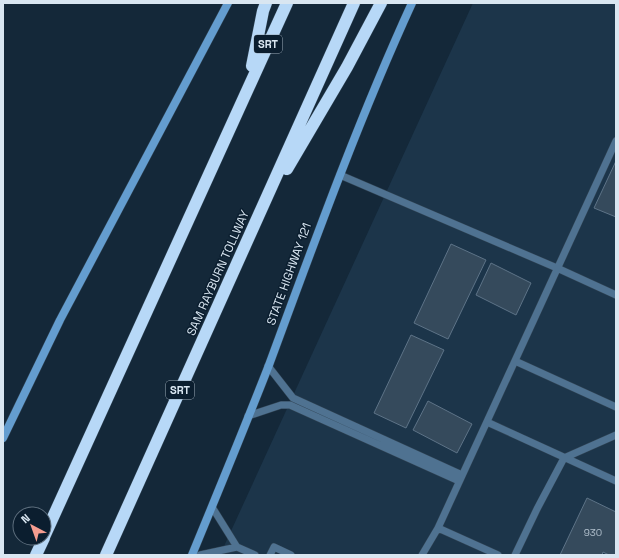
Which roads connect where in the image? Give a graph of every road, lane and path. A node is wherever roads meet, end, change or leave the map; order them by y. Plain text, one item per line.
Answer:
1 (228, 3) edge
2 (266, 3) edge
3 (286, 3) edge
4 (354, 3) edge
5 (381, 3) edge
6 (412, 3) edge
7 (248, 85) junction
8 (616, 141) edge
9 (340, 175) junction
10 (257, 220) junction
11 (557, 268) junction
12 (616, 295) edge
13 (515, 361) junction
14 (268, 366) junction
15 (616, 407) edge
16 (248, 416) junction
17 (487, 422) junction
18 (616, 435) edge
19 (3, 438) edge
20 (564, 458) junction
21 (461, 478) junction
22 (616, 481) edge
23 (212, 507) junction
24 (52, 520) edge
25 (438, 528) junction
26 (237, 547) junction
27 (106, 555) edge
28 (192, 555) edge
29 (200, 555) edge
30 (255, 555) edge
31 (270, 555) edge
32 (291, 555) edge
33 (422, 555) edge
34 (498, 555) edge
35 (515, 555) edge

1 - 19 main road
2 - 7 highway
3 - 7 highway, SRT
4 - 10 highway, SAM RAYBURN TOLLWAY / SRT
5 - 10 highway
6 - 9 main road, STATE HIGHWAY 121
7 - 24 highway, SRT
8 - 11 lane
9 - 11 lane
9 - 14 main road, STATE HIGHWAY 121
10 - 27 highway, SAM RAYBURN TOLLWAY / SRT
11 - 12 lane
11 - 13 lane
13 - 15 lane
13 - 17 lane
14 - 16 main road, STATE HIGHWAY 121
14 - 21 lane
16 - 21 lane
16 - 23 main road, STATE HIGHWAY 121
17 - 20 lane
17 - 21 lane
18 - 20 lane
20 - 22 lane
20 - 35 lane
21 - 25 lane
23 - 26 lane
23 - 28 main road, STATE HIGHWAY 121
25 - 33 lane
25 - 34 lane
26 - 29 lane
26 - 30 lane
31 - 32 lane

